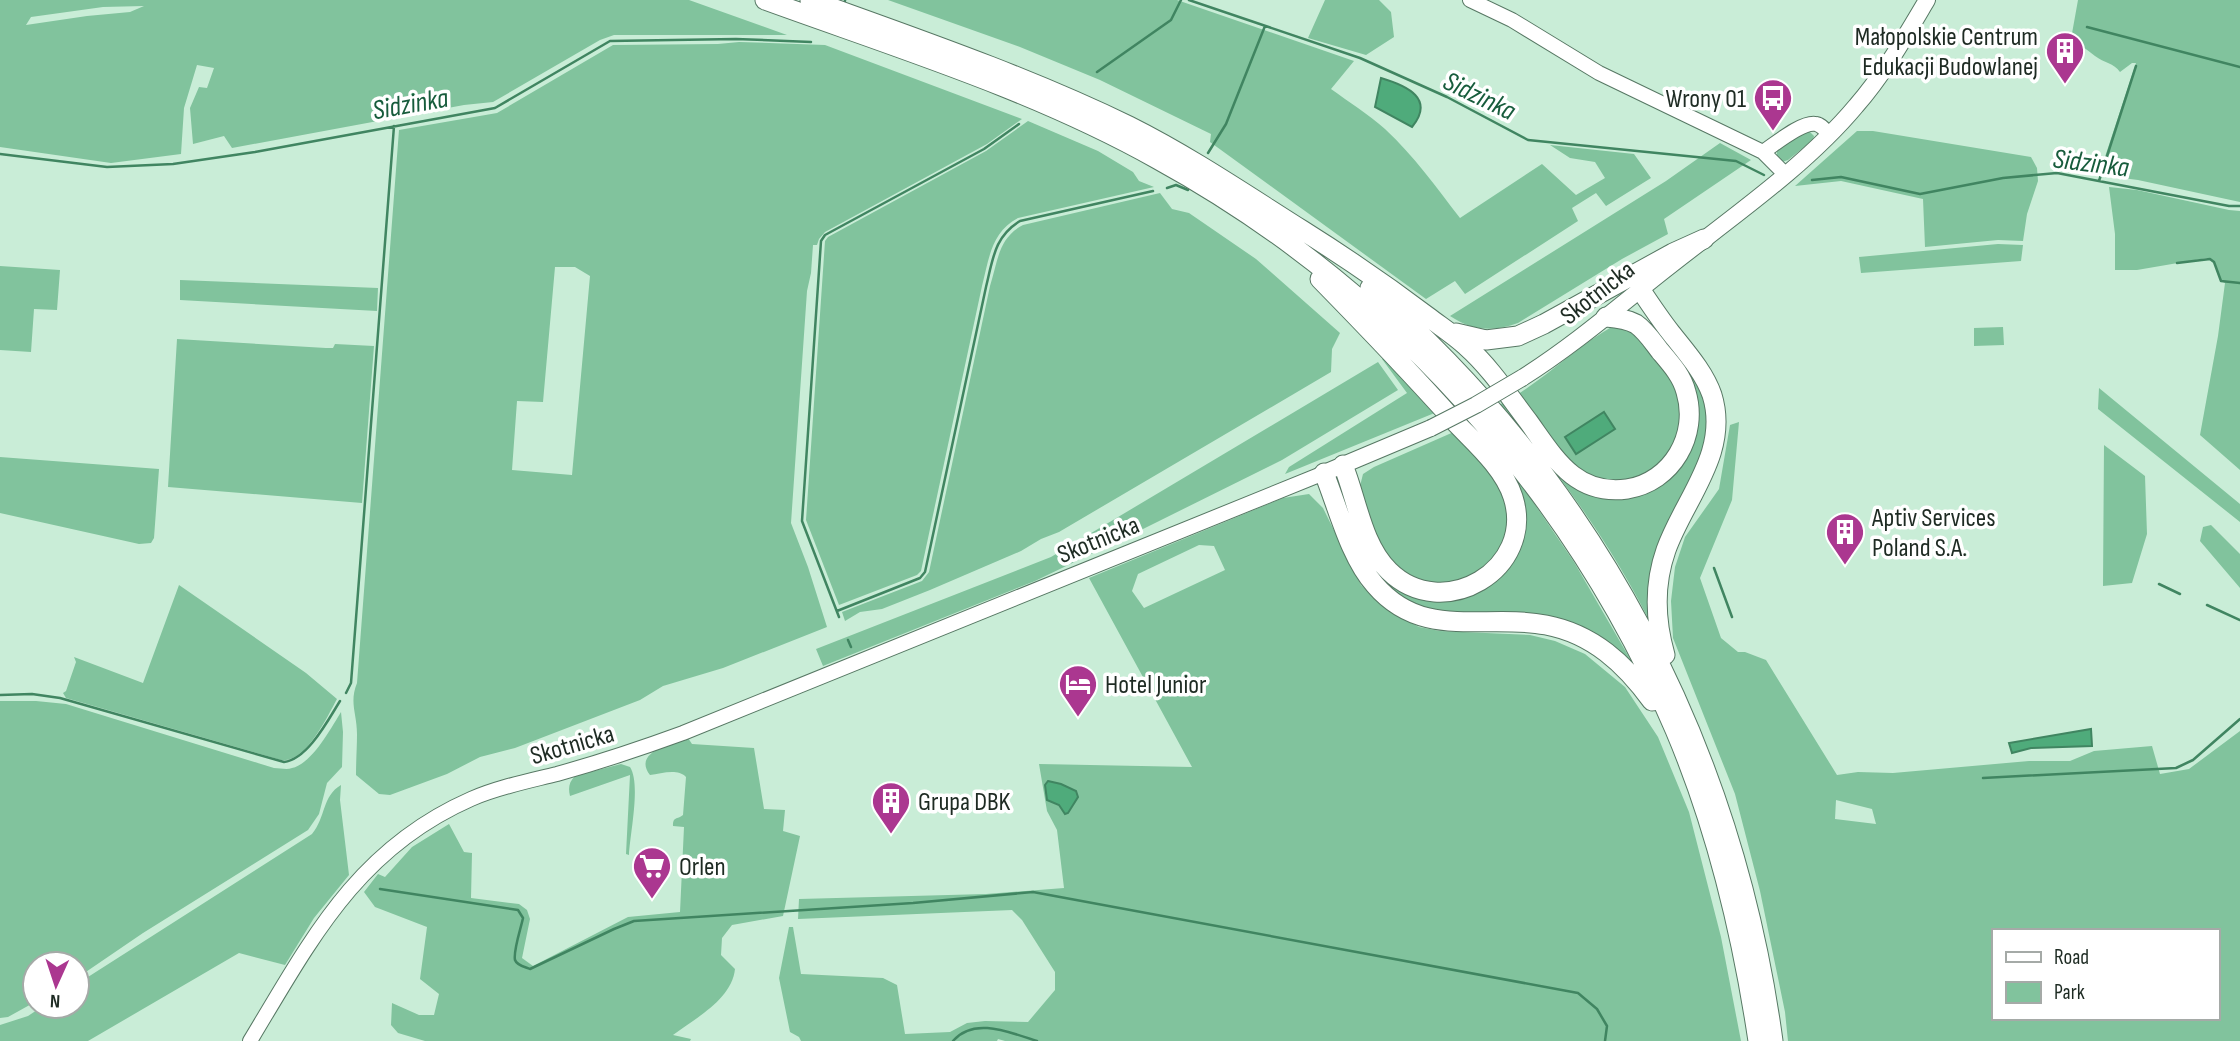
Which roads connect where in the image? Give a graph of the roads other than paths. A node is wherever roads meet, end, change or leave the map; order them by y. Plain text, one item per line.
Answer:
1 (765, 0) edge
2 (810, 0) edge
3 (1470, 0) edge
4 (1927, 0) edge
5 (1829, 135) junction
6 (1763, 152) junction
7 (1785, 174) junction
8 (1273, 221) junction
9 (1704, 239) junction
10 (1640, 289) junction
11 (1606, 317) junction
12 (1445, 330) junction
13 (1343, 465) junction
14 (1324, 473) junction
15 (1680, 706) junction
16 (1675, 732) junction
17 (250, 1041) edge
18 (1758, 1041) edge
19 (1773, 1041) edge

1 - 8 highway
2 - 8 highway
3 - 6 main road
4 - 5 main road, Skotnicka
5 - 6 main road
5 - 7 main road, Skotnicka
6 - 7 main road
7 - 9 main road, Skotnicka
8 - 12 highway
8 - 13 highway
8 - 15 highway
8 - 16 highway
9 - 10 main road, Skotnicka
9 - 12 highway
10 - 11 main road, Skotnicka
10 - 15 highway
11 - 12 highway
11 - 13 main road, Skotnicka, bridge
13 - 14 main road, Skotnicka
14 - 16 highway
14 - 17 main road, Skotnicka
15 - 19 highway
16 - 18 highway

